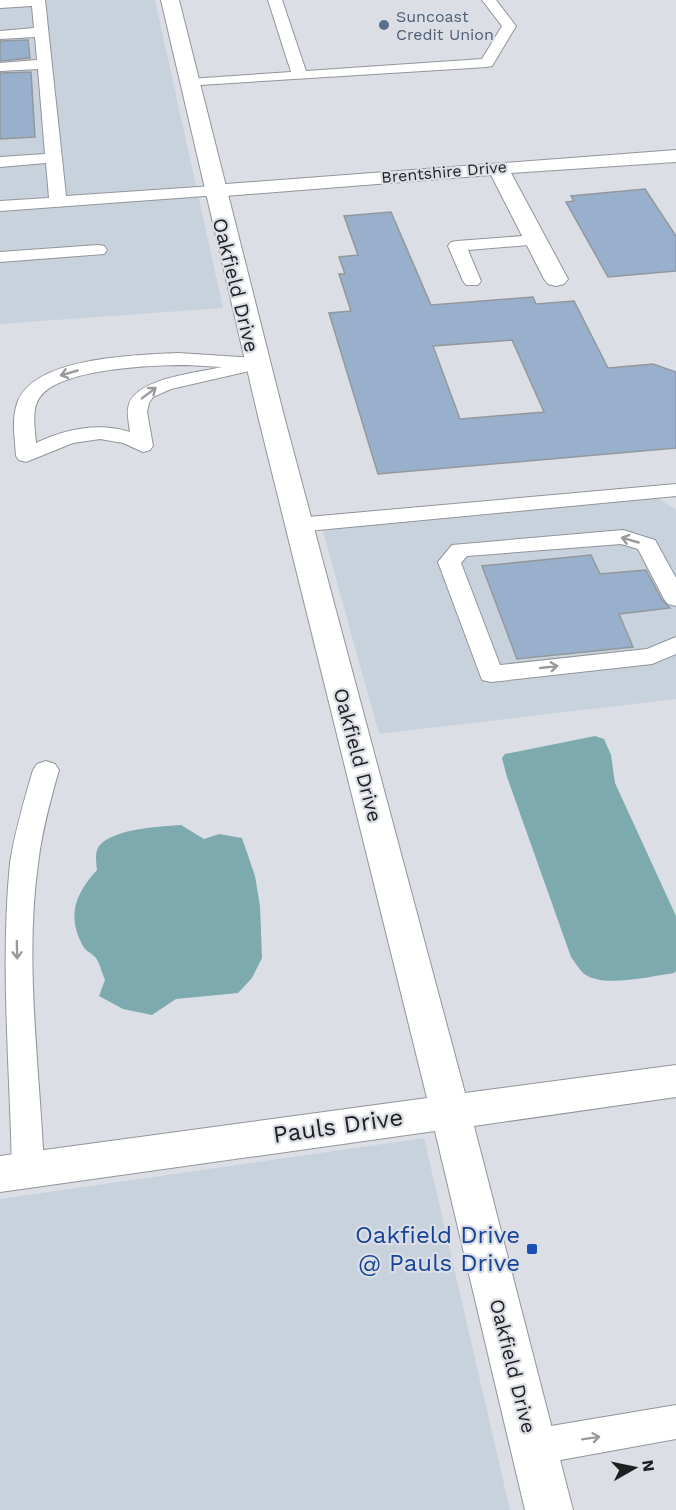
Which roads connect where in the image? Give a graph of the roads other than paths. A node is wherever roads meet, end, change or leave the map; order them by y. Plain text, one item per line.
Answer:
1 (170, 0) edge
2 (275, 0) edge
3 (489, 0) edge
4 (38, 1) edge
5 (0, 4) edge
6 (41, 32) junction
7 (0, 35) edge
8 (44, 64) junction
9 (0, 67) edge
10 (300, 76) junction
11 (189, 83) junction
12 (676, 156) edge
13 (54, 158) junction
14 (0, 162) edge
15 (498, 168) junction
16 (213, 191) junction
17 (58, 202) junction
18 (0, 206) edge
19 (536, 240) junction
20 (98, 250) dead end
21 (0, 257) edge
22 (556, 279) dead end
23 (472, 280) dead end
24 (256, 364) junction
25 (676, 490) edge
26 (561, 499) junction
27 (297, 525) junction
28 (577, 540) junction
29 (676, 599) edge
30 (676, 645) edge
31 (46, 770) dead end
32 (10, 1044) edge
33 (676, 1080) edge
34 (450, 1110) junction
35 (14, 1172) edge
36 (676, 1422) edge
37 (533, 1447) junction
38 (549, 1510) edge

1 - 11 street, Oakfield Drive
2 - 10 lane
3 - 10 lane
4 - 5 lane
4 - 6 lane
6 - 7 lane
6 - 8 lane
8 - 9 lane
8 - 13 lane
10 - 11 lane
11 - 16 street, Oakfield Drive
12 - 15 street, Brentshire Drive
13 - 14 lane
13 - 17 lane
15 - 16 street, Brentshire Drive
15 - 19 street
16 - 17 lane
16 - 24 street, Oakfield Drive
17 - 18 lane
19 - 22 street
19 - 23 lane
20 - 21 lane
24 -> 24 lane
24 - 27 street, Oakfield Drive
25 - 26 lane
26 - 27 lane
26 - 28 lane
27 - 34 street, Oakfield Drive
29 -> 28 lane
28 -> 30 lane
31 -> 32 lane
32 - 35 lane
33 - 34 street, Pauls Drive
34 - 35 street, Pauls Drive
34 - 37 street, Oakfield Drive
37 -> 36 lane
37 - 38 street, Oakfield Drive

